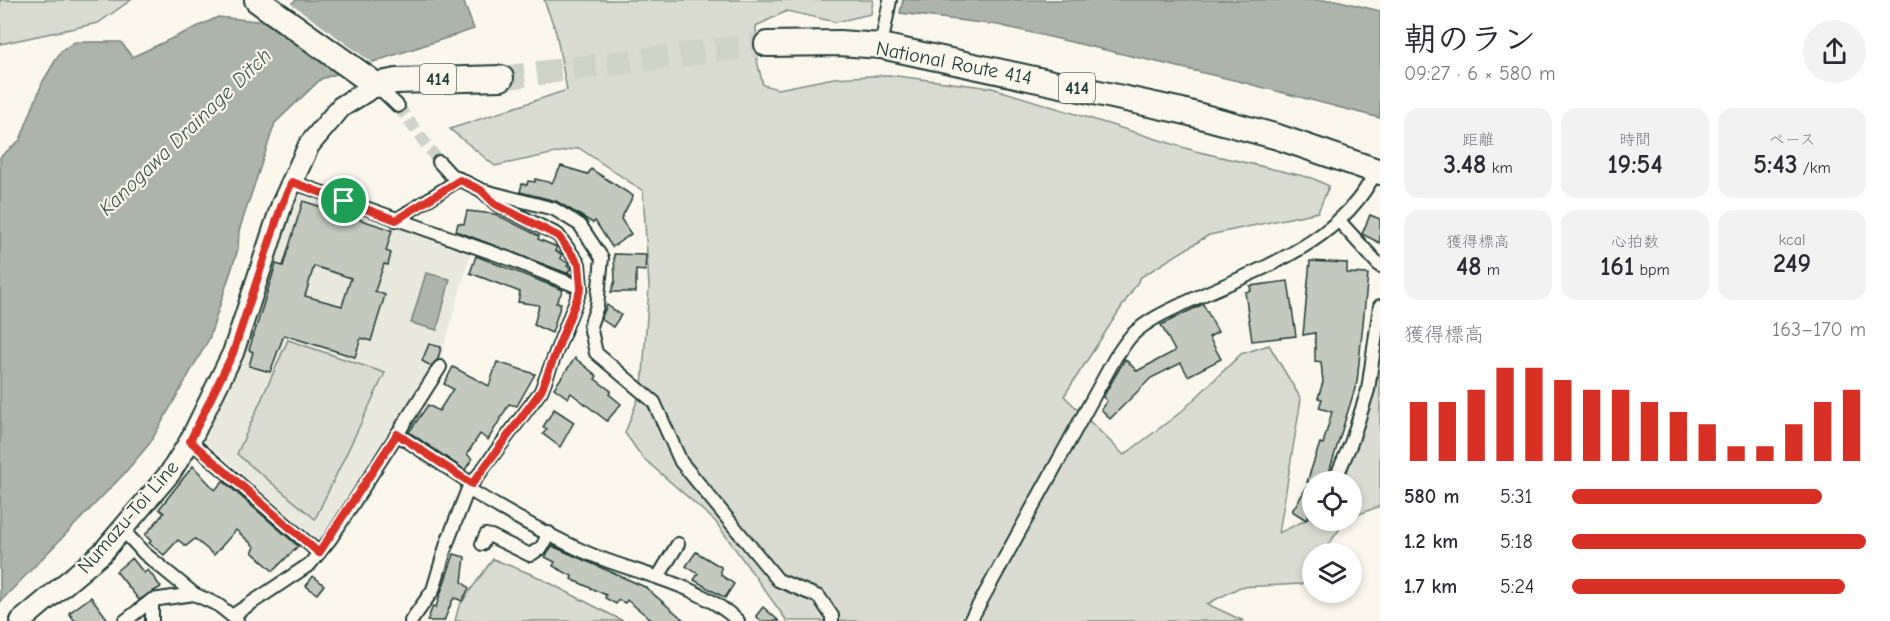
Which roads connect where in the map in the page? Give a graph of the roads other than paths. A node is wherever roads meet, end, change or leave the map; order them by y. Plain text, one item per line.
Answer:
1 (890, 0) edge
2 (264, 4) edge
3 (767, 44) tunnel mouth
4 (880, 46) junction
5 (501, 78) tunnel mouth
6 (368, 80) junction
7 (398, 106) tunnel mouth
8 (439, 162) tunnel mouth
9 (1378, 172) edge
10 (460, 180) junction
11 (292, 182) junction
12 (481, 190) junction
13 (396, 220) junction
14 (1340, 222) junction
15 (1380, 266) edge
16 (581, 288) junction
17 (1380, 306) edge
18 (440, 367) dead end
19 (397, 434) junction
20 (190, 441) junction
21 (1339, 471) edge
22 (470, 487) junction
23 (122, 529) junction
24 (549, 533) junction
25 (482, 544) dead end
26 (678, 544) dead end
27 (319, 553) junction
28 (658, 577) junction
29 (194, 594) junction
30 (153, 600) junction
31 (235, 619) edge
32 (21, 621) edge
33 (125, 621) edge
34 (152, 621) edge
35 (411, 621) edge
36 (738, 621) edge
37 (832, 621) edge
38 (970, 621) edge

1 - 4 street
2 - 6 highway
3 - 4 highway, National Route 414 / 414
4 - 9 highway, National Route 414 / 414
5 - 6 highway, 414
6 - 7 street
6 - 11 main road, Numazu-Toi Line
8 - 10 street
9 - 14 street
10 - 12 street
10 - 13 street
11 - 13 street
11 - 20 main road, Numazu-Toi Line
12 - 16 street
12 - 37 street
13 - 16 street
14 - 15 street
14 - 38 street
16 - 22 street
17 - 21 street
18 - 19 street
19 - 22 street
19 - 27 street
20 - 23 main road, Numazu-Toi Line
20 - 27 street
22 - 24 street
22 - 35 street
23 - 29 street
23 - 32 main road, Numazu-Toi Line
24 - 25 street
24 - 28 street
26 - 28 street
27 - 31 street
28 - 36 street
29 - 30 street
29 - 31 street
30 - 33 street
30 - 34 street

